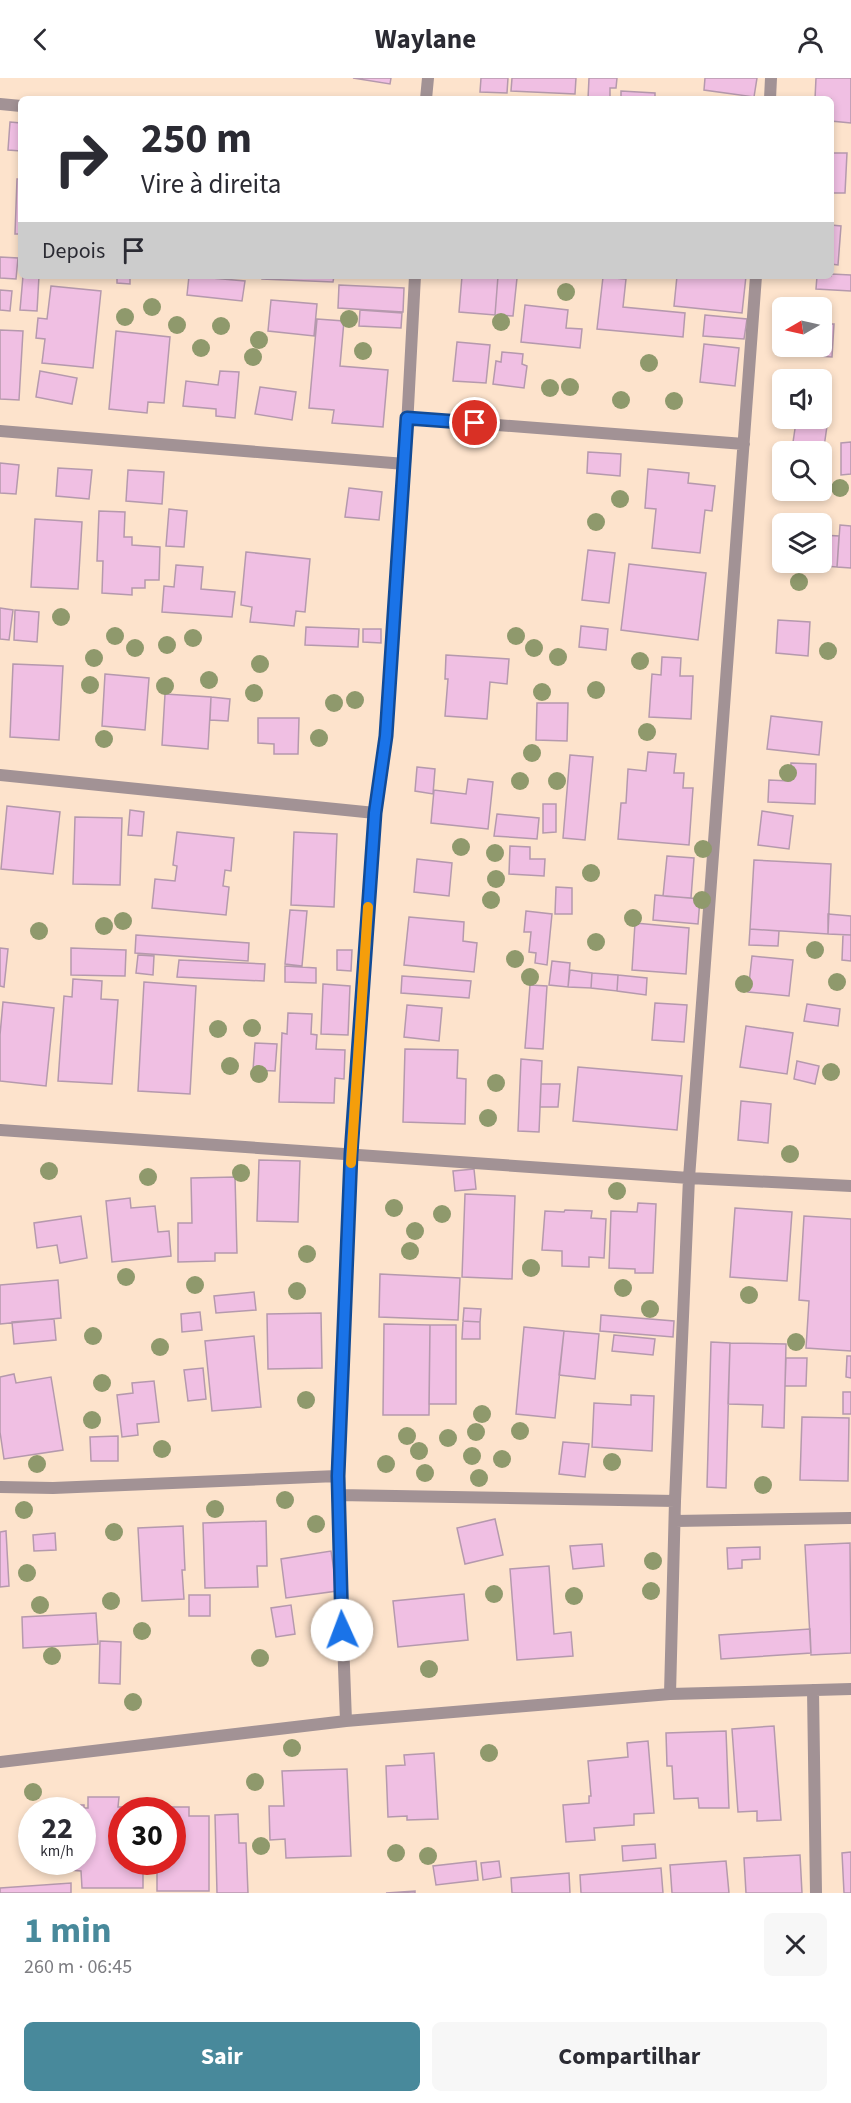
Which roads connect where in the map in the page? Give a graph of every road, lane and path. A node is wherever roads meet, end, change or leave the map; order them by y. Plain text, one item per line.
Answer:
1 (428, 78) edge
2 (771, 78) edge
3 (426, 96) edge
4 (770, 96) edge
5 (0, 104) edge
6 (18, 106) edge
7 (415, 279) edge
8 (756, 279) edge
9 (407, 418) junction
10 (0, 431) edge
11 (744, 444) junction
12 (405, 464) junction
13 (0, 775) edge
14 (375, 813) junction
15 (0, 1130) edge
16 (351, 1154) junction
17 (689, 1178) junction
18 (851, 1186) edge
19 (338, 1476) junction
20 (0, 1487) edge
21 (338, 1495) junction
22 (675, 1501) junction
23 (851, 1518) edge
24 (675, 1521) junction
25 (851, 1689) edge
26 (813, 1690) junction
27 (670, 1694) junction
28 (346, 1721) junction
29 (0, 1762) edge
30 (816, 1893) edge

1 - 3 street
2 - 4 street
5 - 6 street
7 - 9 street
8 - 11 street
9 - 11 street
9 - 12 street
10 - 12 street
11 - 17 street
12 - 14 street
13 - 14 street
14 - 16 street
15 - 16 street
16 - 17 street
16 - 19 street
17 - 18 street
17 - 22 street
19 - 20 street
19 - 21 street
21 - 22 street
21 - 28 street
22 - 24 street
23 - 24 street
24 - 27 street
25 - 26 street
26 - 27 street
26 - 30 street
27 - 28 street
28 - 29 street

